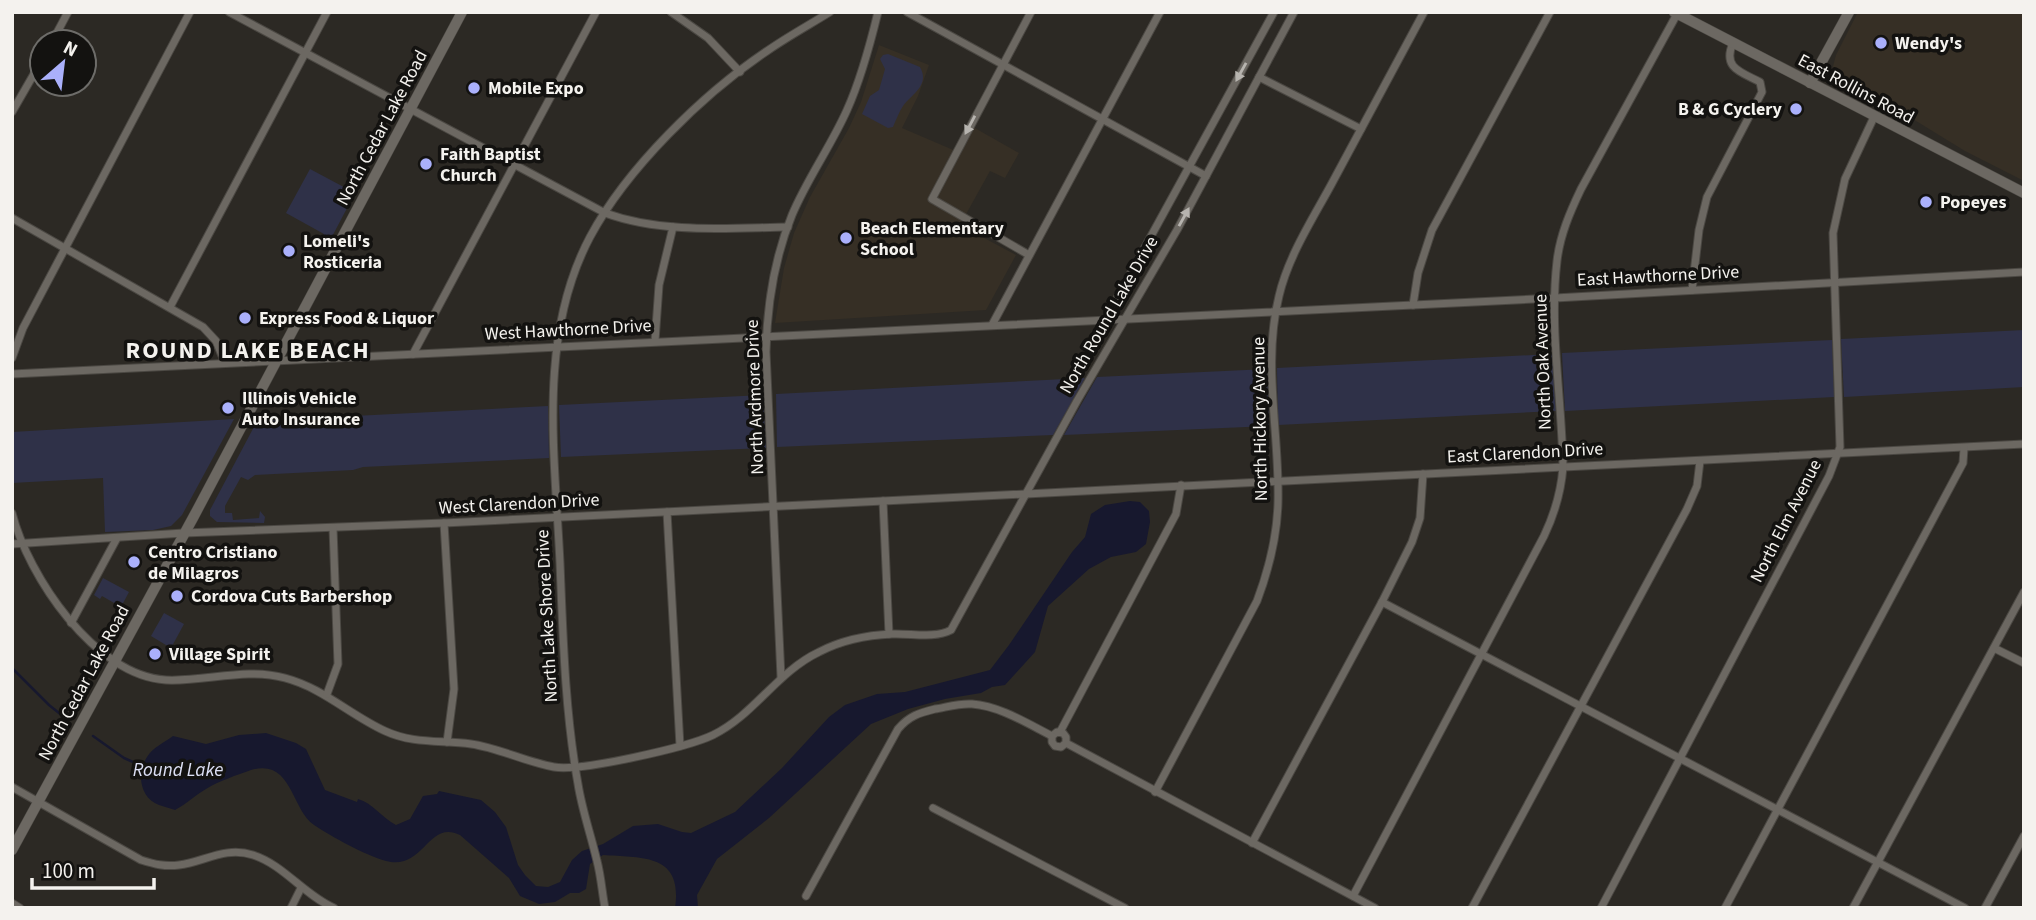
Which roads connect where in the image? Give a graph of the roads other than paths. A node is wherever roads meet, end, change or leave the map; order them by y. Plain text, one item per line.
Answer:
1 (68, 12) edge
2 (190, 12) edge
3 (229, 12) edge
4 (327, 12) edge
5 (462, 12) edge
6 (596, 12) edge
7 (671, 12) edge
8 (830, 12) edge
9 (878, 12) edge
10 (907, 12) edge
11 (1031, 12) edge
12 (1160, 12) edge
13 (1274, 12) edge
14 (1294, 12) edge
15 (1424, 12) edge
16 (1550, 12) edge
17 (1849, 12) edge
18 (1675, 13) edge
19 (59, 28) edge
20 (1733, 43) junction
21 (306, 53) junction
22 (1002, 65) junction
23 (740, 72) junction
24 (1259, 77) junction
25 (1810, 83) junction
26 (28, 84) edge
27 (410, 109) junction
28 (12, 112) edge
29 (1874, 117) junction
30 (1104, 120) junction
31 (1361, 129) junction
32 (515, 165) junction
33 (1189, 166) junction
34 (1206, 176) junction
35 (2024, 193) edge
36 (605, 213) junction
37 (12, 218) edge
38 (673, 226) junction
39 (788, 227) junction
40 (65, 248) junction
41 (1029, 255) junction
42 (2024, 272) edge
43 (1834, 282) junction
44 (1692, 290) junction
45 (1555, 298) junction
46 (1413, 305) junction
47 (170, 307) junction
48 (1277, 312) junction
49 (1126, 319) junction
50 (1105, 320) junction
51 (992, 325) junction
52 (766, 336) junction
53 (655, 341) junction
54 (557, 346) junction
55 (413, 354) junction
56 (12, 358) edge
57 (275, 360) junction
58 (225, 363) junction
59 (12, 374) edge
60 (2024, 444) edge
61 (1964, 447) junction
62 (1837, 454) junction
63 (1700, 461) junction
64 (1563, 467) junction
65 (1423, 474) junction
66 (1277, 480) junction
67 (1181, 485) junction
68 (1027, 493) junction
69 (883, 501) junction
70 (775, 506) junction
71 (667, 512) junction
72 (12, 513) edge
73 (558, 518) junction
74 (444, 523) junction
75 (333, 528) junction
76 (184, 533) junction
77 (117, 538) junction
78 (23, 543) junction
79 (12, 544) edge
80 (2024, 593) edge
81 (1382, 602) junction
82 (71, 623) junction
83 (889, 634) junction
84 (1994, 648) junction
85 (1481, 654) junction
86 (114, 659) junction
87 (2024, 663) edge
88 (781, 677) junction
89 (327, 694) junction
90 (1580, 706) junction
91 (1056, 734) junction
92 (447, 742) junction
93 (1066, 743) junction
94 (680, 746) junction
95 (1678, 758) junction
96 (575, 767) junction
97 (12, 787) edge
98 (1155, 792) junction
99 (38, 802) junction
100 (933, 808) dead end
101 (1778, 810) junction
102 (2024, 836) edge
103 (1252, 843) junction
104 (12, 850) edge
105 (1877, 862) junction
106 (301, 888) junction
107 (806, 896) dead end
108 (1353, 896) junction
109 (12, 903) edge
110 (1111, 904) edge
111 (20, 908) edge
112 (291, 908) edge
113 (334, 908) edge
114 (605, 908) edge
115 (1125, 908) edge
116 (1375, 908) edge
117 (1472, 908) edge
118 (1601, 908) edge
119 (1725, 908) edge
120 (1853, 908) edge
121 (1965, 908) edge
122 (1985, 908) edge

1 - 19 street
2 - 40 street
3 - 21 street
4 - 21 street
5 - 27 main road, North Cedar Lake Road
6 - 32 street
7 - 23 street
8 - 23 street, North Lake Shore Drive
9 - 39 street, North Ardmore Drive
10 - 22 street
11 - 22 street
12 - 30 street
13 -> 33 street
14 - 24 street, North Round Lake Drive
15 - 31 street, North Hickory Avenue
16 - 46 street
17 - 25 main road
18 - 20 main road, East Rollins Road
18 - 45 street, North Oak Avenue
20 - 25 main road, East Rollins Road
20 - 44 street
21 - 27 street
21 - 47 street
22 - 30 street
22 -> 41 street
23 - 36 street, North Lake Shore Drive
24 - 31 street
24 - 34 street, North Round Lake Drive
25 - 29 main road, East Rollins Road
26 - 28 street
27 - 32 street
27 - 57 main road, North Cedar Lake Road
29 - 35 main road, East Rollins Road
29 - 43 street, North Elm Avenue
30 - 33 street
30 - 41 street
31 - 48 street, North Hickory Avenue
32 - 36 street
32 - 55 street
33 - 34 street
33 - 50 street
49 -> 34 street, North Round Lake Drive
36 - 38 street
36 - 54 street, North Lake Shore Drive
37 - 40 street
38 - 39 street
38 - 53 street
39 - 52 street, North Ardmore Drive
40 - 47 street
40 - 56 street
41 - 51 street
42 - 43 street, East Hawthorne Drive
43 - 44 street, East Hawthorne Drive
43 - 62 street, North Elm Avenue
44 - 45 street, East Hawthorne Drive
45 - 46 street, East Hawthorne Drive
45 - 64 street, North Oak Avenue
46 - 48 street, East Hawthorne Drive
47 - 58 street
48 - 49 street, East Hawthorne Drive
48 - 66 street, North Hickory Avenue
49 - 50 street, West Hawthorne Drive
49 - 68 street, North Round Lake Drive
50 - 51 street, West Hawthorne Drive
51 - 52 street, West Hawthorne Drive
52 - 53 street, West Hawthorne Drive
52 - 70 street, North Ardmore Drive
53 - 54 street, West Hawthorne Drive
54 - 55 street, West Hawthorne Drive
54 - 73 street, North Lake Shore Drive
55 - 57 street, West Hawthorne Drive
57 - 58 street, West Hawthorne Drive
57 - 76 main road, North Cedar Lake Road
58 - 59 street, West Hawthorne Drive
60 - 61 street, East Clarendon Drive
61 - 62 street, East Clarendon Drive
61 - 101 street
62 - 63 street, East Clarendon Drive
62 - 95 street, North Elm Avenue
63 - 64 street, East Clarendon Drive
63 - 90 street
64 - 65 street, East Clarendon Drive
64 - 85 street, North Oak Avenue
65 - 66 street, East Clarendon Drive
65 - 81 street
66 - 67 street, East Clarendon Drive
66 - 98 street, North Hickory Avenue
67 - 68 street, East Clarendon Drive
67 - 91 street
68 - 69 street, West Clarendon Drive
68 - 83 street, North Round Lake Drive
69 - 70 street, West Clarendon Drive
69 - 83 street
70 - 71 street, West Clarendon Drive
70 - 88 street, North Ardmore Drive
71 - 73 street, West Clarendon Drive
71 - 94 street
72 - 78 street
73 - 74 street, West Clarendon Drive
73 - 96 street, North Lake Shore Drive
74 - 75 street, West Clarendon Drive
74 - 92 street
75 - 76 street, West Clarendon Drive
75 - 89 street
76 - 77 street, West Clarendon Drive
76 - 86 main road, North Cedar Lake Road
77 - 78 street, West Clarendon Drive
77 - 82 street
78 - 79 street, West Clarendon Drive
78 - 82 street
80 - 84 street
81 - 85 street
81 - 103 street
82 - 86 street
83 - 88 street
84 - 87 street
84 - 105 street
85 - 90 street
85 - 108 street, North Oak Avenue
86 - 89 street
86 - 99 main road, North Cedar Lake Road
88 - 94 street
89 - 92 street
90 - 95 street
90 - 117 street
91 - 93 street
91 - 93 street
91 - 107 street
92 - 96 street
93 - 98 street
94 - 96 street
95 - 101 street
95 - 118 street, North Elm Avenue
96 - 114 street, North Lake Shore Drive
97 - 99 street
98 - 103 street
99 - 104 main road, North Cedar Lake Road
99 - 106 street
100 - 110 street
101 - 105 street
101 - 119 street
102 - 122 street
103 - 108 street
105 - 120 street
105 - 121 street
106 - 112 street
106 - 113 street
108 - 116 street
109 - 111 street
110 - 115 street

